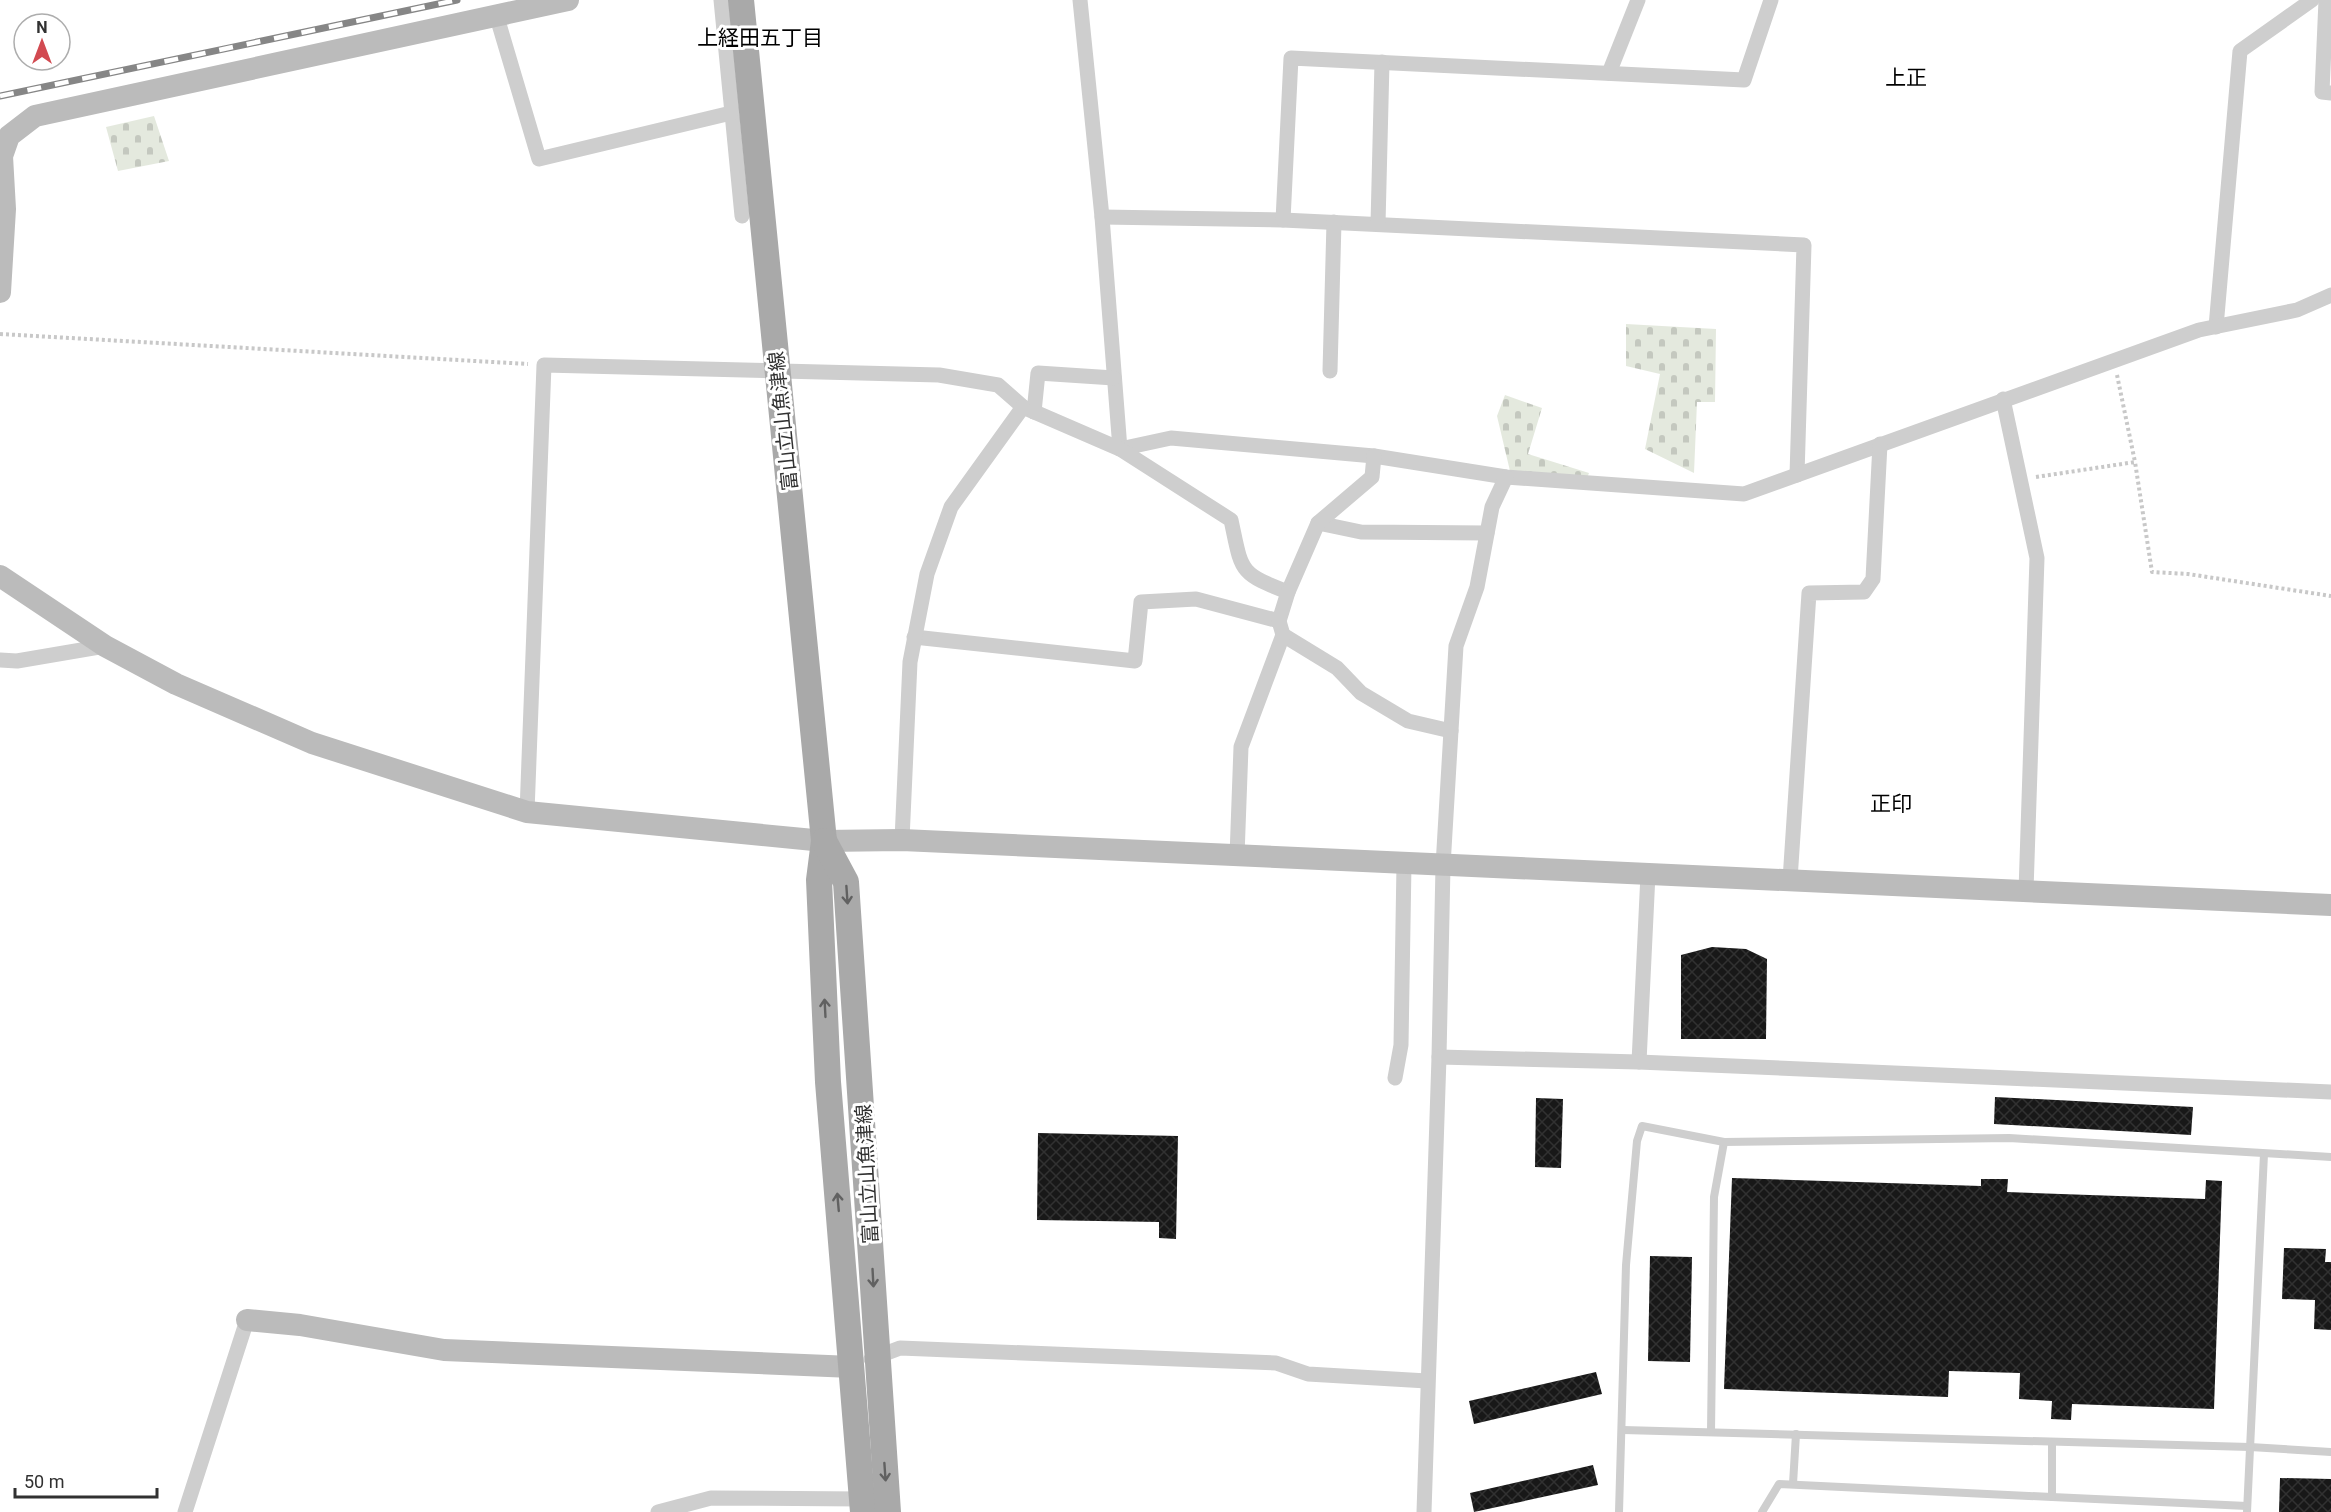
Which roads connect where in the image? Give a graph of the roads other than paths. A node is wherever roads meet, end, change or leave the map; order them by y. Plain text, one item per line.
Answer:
1 (568, 0) edge
2 (721, 0) edge
3 (741, 0) edge
4 (1080, 0) edge
5 (1638, 0) edge
6 (1771, 0) edge
7 (2312, 0) edge
8 (2326, 0) edge
9 (496, 14) junction
10 (1382, 62) junction
11 (1609, 73) junction
12 (2331, 93) edge
13 (731, 113) junction
14 (742, 216) dead end
15 (1102, 217) junction
16 (1283, 220) junction
17 (1334, 222) junction
18 (1378, 224) junction
19 (0, 292) edge
20 (2331, 295) edge
21 (2216, 327) junction
22 (1330, 370) dead end
23 (778, 372) junction
24 (1114, 378) junction
25 (2003, 399) junction
26 (1028, 409) junction
27 (1880, 444) junction
28 (1120, 449) junction
29 (1374, 456) junction
30 (1797, 475) junction
31 (1506, 477) junction
32 (1318, 524) junction
33 (1487, 533) junction
34 (0, 576) edge
35 (1288, 592) junction
36 (1281, 628) junction
37 (914, 637) junction
38 (105, 646) junction
39 (0, 660) edge
40 (1451, 731) junction
41 (527, 812) junction
42 (902, 840) junction
43 (825, 841) junction
44 (1238, 856) junction
45 (1404, 864) junction
46 (1443, 866) junction
47 (1648, 874) junction
48 (1790, 880) junction
49 (2026, 891) junction
50 (2331, 905) edge
51 (1439, 1057) junction
52 (1639, 1062) junction
53 (1395, 1078) dead end
54 (2331, 1092) edge
55 (1724, 1142) junction
56 (2264, 1154) junction
57 (2331, 1157) edge
58 (247, 1320) joint
59 (878, 1356) junction
60 (852, 1367) junction
61 (1427, 1381) junction
62 (1623, 1430) junction
63 (1711, 1432) junction
64 (1796, 1434) junction
65 (2052, 1442) junction
66 (2250, 1447) junction
67 (2331, 1452) edge
68 (1793, 1484) junction
69 (2052, 1497) junction
70 (862, 1506) edge
71 (2247, 1509) edge
72 (185, 1512) edge
73 (658, 1512) edge
74 (888, 1512) edge
75 (1424, 1512) edge
76 (1619, 1512) edge
77 (1762, 1512) edge

1 - 9 street
2 - 13 street
3 - 23 main road, 富山立山魚津線
4 - 15 street
5 - 11 street
6 - 11 street
7 - 21 street
8 - 12 street
9 - 13 street
9 - 19 street
10 - 11 street
10 - 16 street
10 - 18 street
13 - 14 street
15 - 16 street
15 - 24 street
16 - 17 street
17 - 18 street
17 - 22 street
18 - 30 street
20 - 21 street
21 - 25 street
23 - 26 street
23 - 41 street
23 - 43 main road, 富山立山魚津線
24 - 26 street
24 - 28 street
25 - 27 street
25 - 49 street
26 - 28 street
26 - 37 street
27 - 30 street
27 - 48 street
28 - 29 street
28 - 35 street
29 - 31 street
29 - 32 street
30 - 31 street
31 - 33 street
32 - 33 street
32 - 35 street
33 - 40 street
34 - 38 street
35 - 36 street
36 - 37 street
36 - 40 street
36 - 44 street
37 - 42 street
38 - 39 street
38 - 41 street
40 - 46 street
41 - 43 street
42 - 43 street
42 - 44 street
43 -> 59 main road, 富山立山魚津線
60 -> 43 main road, 富山立山魚津線
44 - 45 street
45 - 46 street
45 - 53 street
46 - 47 street
46 - 51 street
47 - 48 street
47 - 52 street
48 - 49 street
49 - 50 street
51 - 52 street
51 - 61 street
52 - 54 street
55 - 56 lane
55 - 62 lane
55 - 63 lane
56 - 57 lane
56 - 66 lane
58 - 60 street
58 - 72 street
59 - 60 street
59 - 61 street
59 -> 74 main road, 富山立山魚津線
60 - 70 main road, 富山立山魚津線
61 - 75 street
62 - 63 lane
62 - 76 lane
63 - 64 lane
64 - 65 lane
64 - 68 lane
65 - 66 lane
65 - 69 lane
66 - 67 lane
66 - 71 lane
68 - 69 lane
68 - 77 lane
69 - 71 lane
70 - 73 street

